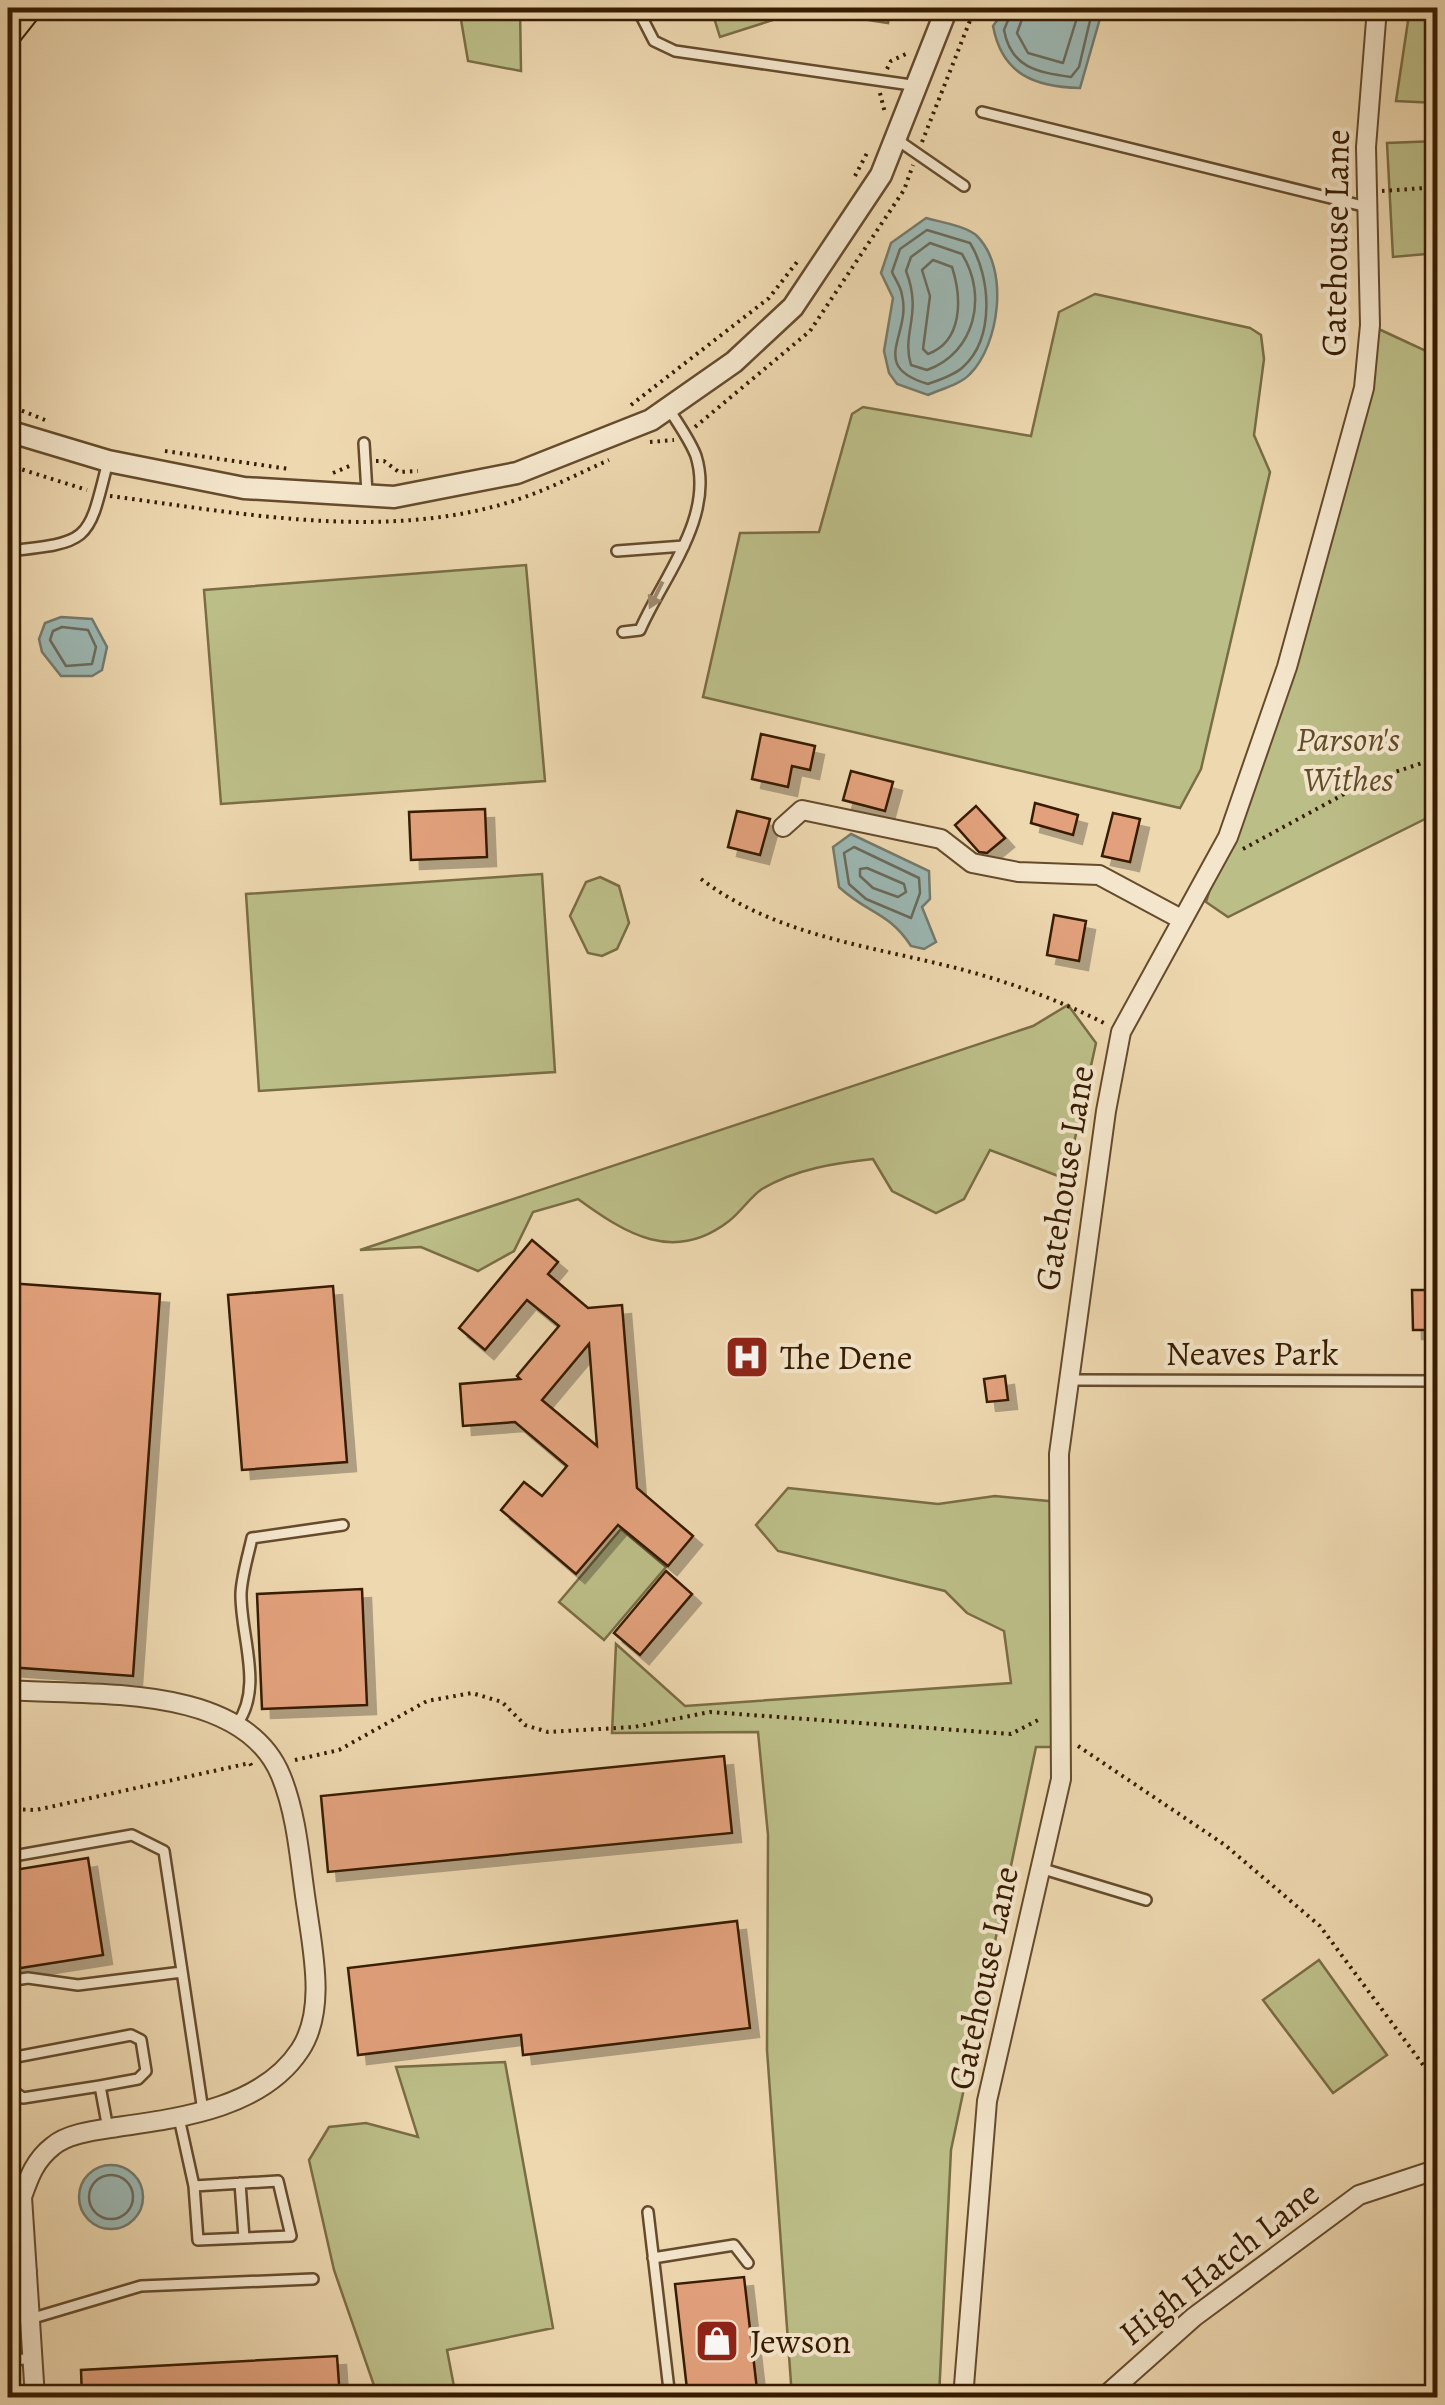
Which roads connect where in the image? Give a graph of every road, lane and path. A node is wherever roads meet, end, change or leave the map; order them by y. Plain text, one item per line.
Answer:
1 (27, 8) edge
2 (637, 8) edge
3 (947, 8) edge
4 (975, 8) edge
5 (1377, 8) edge
6 (8, 32) edge
7 (916, 42) dead end
8 (882, 79) junction
9 (919, 86) junction
10 (982, 112) dead end
11 (885, 114) dead end
12 (896, 139) junction
13 (870, 147) dead end
14 (918, 150) junction
15 (854, 178) dead end
16 (964, 186) dead end
17 (1438, 187) edge
18 (1366, 200) junction
19 (806, 252) dead end
20 (8, 405) edge
21 (627, 407) dead end
22 (669, 408) junction
23 (58, 425) dead end
24 (8, 431) edge
25 (684, 435) junction
26 (364, 443) dead end
27 (149, 448) dead end
28 (634, 448) dead end
29 (617, 456) dead end
30 (108, 461) junction
31 (366, 462) junction
32 (8, 465) edge
33 (436, 469) dead end
34 (298, 470) dead end
35 (332, 473) dead end
36 (100, 494) junction
37 (368, 496) junction
38 (684, 546) junction
39 (8, 551) edge
40 (617, 551) dead end
41 (623, 632) dead end
42 (1438, 758) edge
43 (783, 826) dead end
44 (1217, 862) junction
45 (701, 879) dead end
46 (1181, 919) junction
47 (1122, 1032) junction
48 (1067, 1380) junction
49 (1438, 1381) edge
50 (343, 1524) dead end
51 (8, 1690) edge
52 (1060, 1710) junction
53 (238, 1724) junction
54 (1060, 1731) junction
55 (279, 1771) junction
56 (8, 1810) edge
57 (8, 1857) edge
58 (1040, 1868) junction
59 (1146, 1900) dead end
60 (182, 1972) junction
61 (8, 1981) edge
62 (100, 2086) junction
63 (1438, 2086) edge
64 (203, 2111) junction
65 (179, 2118) junction
66 (108, 2128) junction
67 (1438, 2168) edge
68 (240, 2183) junction
69 (194, 2186) junction
70 (648, 2212) dead end
71 (244, 2238) junction
72 (653, 2258) junction
73 (748, 2263) dead end
74 (27, 2271) junction
75 (8, 2276) edge
76 (312, 2279) dead end
77 (30, 2319) junction
78 (32, 2358) junction
79 (8, 2361) edge
80 (35, 2398) edge
81 (670, 2398) edge
82 (963, 2398) edge
83 (1103, 2398) edge

1 - 6 main road
2 - 8 lane
3 - 9 street
4 - 14 path
5 - 18 street, Gatehouse Lane
7 - 8 path
8 - 9 lane
8 - 11 path
9 - 12 street
10 - 18 lane
12 - 14 lane
12 - 22 street
13 - 15 path
14 - 16 lane
14 - 25 path
17 - 18 path
18 - 44 street, Gatehouse Lane
19 - 21 path
20 - 23 path
22 - 25 lane
22 - 37 street
24 - 30 street
25 - 28 path
25 - 38 lane
26 - 31 lane
27 - 34 path
29 - 36 path
30 - 36 lane
30 - 37 street
31 - 33 path
31 - 35 path
31 - 37 lane
32 - 36 path
36 - 39 lane
38 - 40 lane
38 -> 41 lane
42 - 44 path
43 - 46 street
44 - 46 street, Gatehouse Lane
45 - 47 path
46 - 47 street, Gatehouse Lane
47 - 48 street, Gatehouse Lane
48 - 49 lane, Neaves Park
48 - 52 street, Gatehouse Lane
50 - 53 lane
51 - 53 street
52 - 54 street, Gatehouse Lane
52 - 55 path
53 - 55 street
54 - 58 street, Gatehouse Lane
54 - 63 path
55 - 56 path
55 - 64 street
57 - 60 lane
58 - 59 lane
58 - 82 street, Gatehouse Lane
60 - 61 lane
60 - 64 lane
62 - 62 lane
62 - 66 lane
64 - 65 street
65 - 66 street
65 - 69 lane
66 - 74 street
67 - 83 street, High Hatch Lane
68 - 69 lane
68 - 71 lane
68 - 71 lane
69 - 71 lane
70 - 72 lane
72 - 73 lane
72 - 81 lane
74 - 75 street
74 - 77 street
76 - 77 lane
77 - 78 street
78 - 79 lane
78 - 80 street

